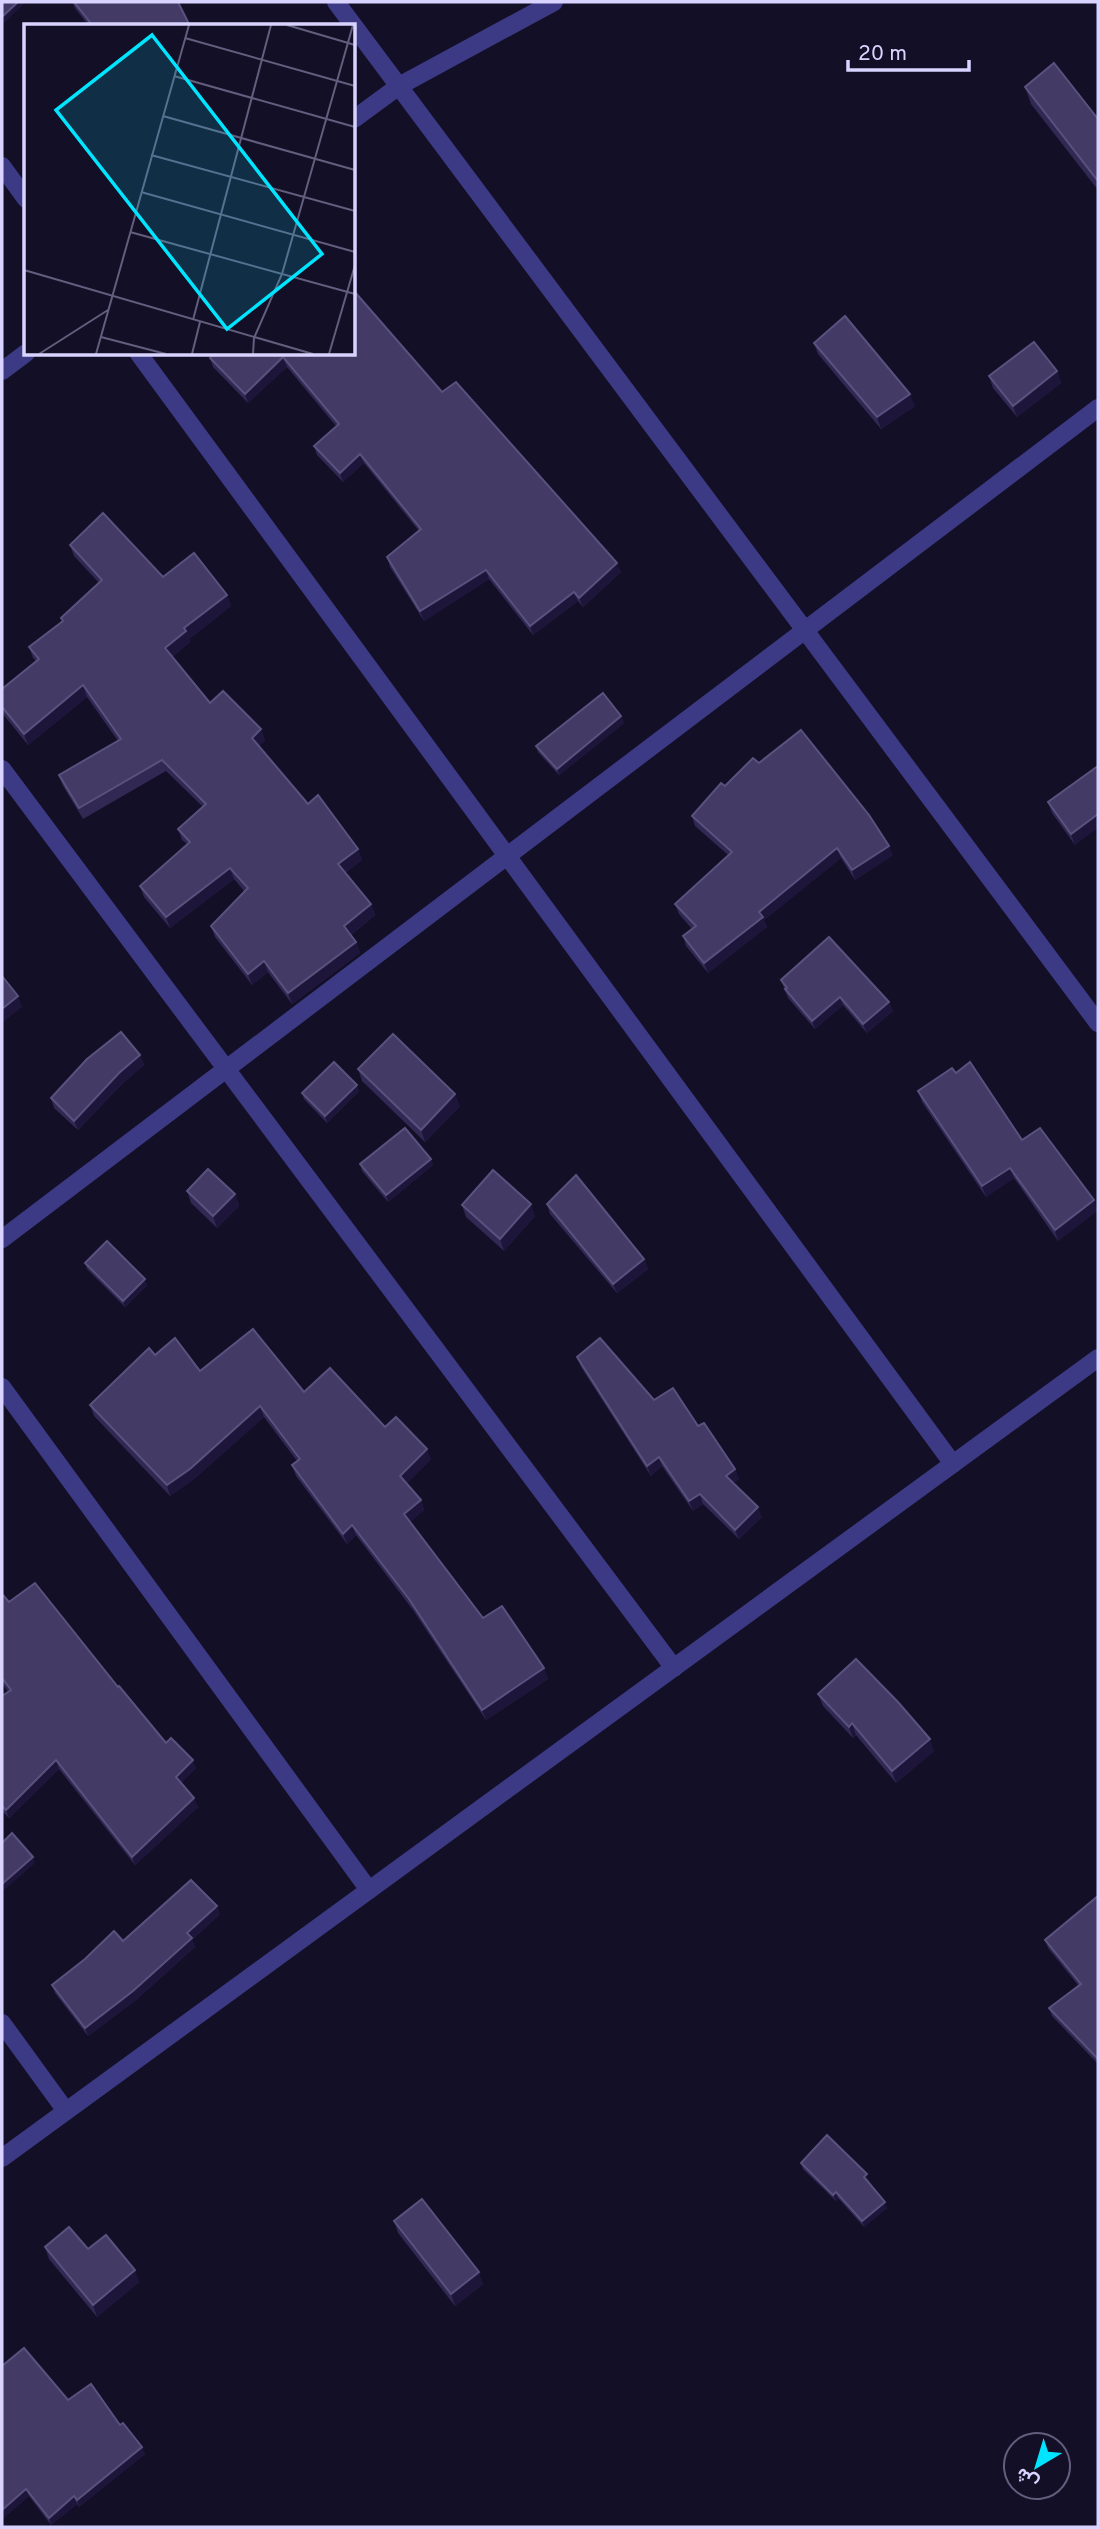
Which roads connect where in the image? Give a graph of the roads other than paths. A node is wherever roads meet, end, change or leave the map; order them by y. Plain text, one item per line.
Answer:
1 (336, 2) edge
2 (554, 2) edge
3 (352, 24) edge
4 (355, 27) edge
5 (399, 86) junction
6 (355, 118) edge
7 (2, 166) edge
8 (24, 196) edge
9 (24, 354) edge
10 (140, 355) edge
11 (2, 371) edge
12 (1098, 408) edge
13 (805, 630) junction
14 (2, 769) edge
15 (507, 856) junction
16 (1098, 1023) edge
17 (226, 1069) junction
18 (2, 1239) edge
19 (1098, 1358) edge
20 (2, 1387) edge
21 (953, 1464) junction
22 (674, 1668) junction
23 (369, 1890) junction
24 (2, 2023) edge
25 (66, 2111) junction
26 (2, 2158) edge

1 - 3 street
2 - 5 street
4 - 5 street
5 - 6 street
5 - 13 street
7 - 8 street
9 - 11 street
10 - 15 street
12 - 13 street
13 - 15 street
13 - 16 street
14 - 17 street
15 - 17 street
15 - 21 street
17 - 18 street
17 - 22 street
19 - 21 street
20 - 23 street
21 - 22 street
22 - 23 street
23 - 25 street
24 - 25 street
25 - 26 street

